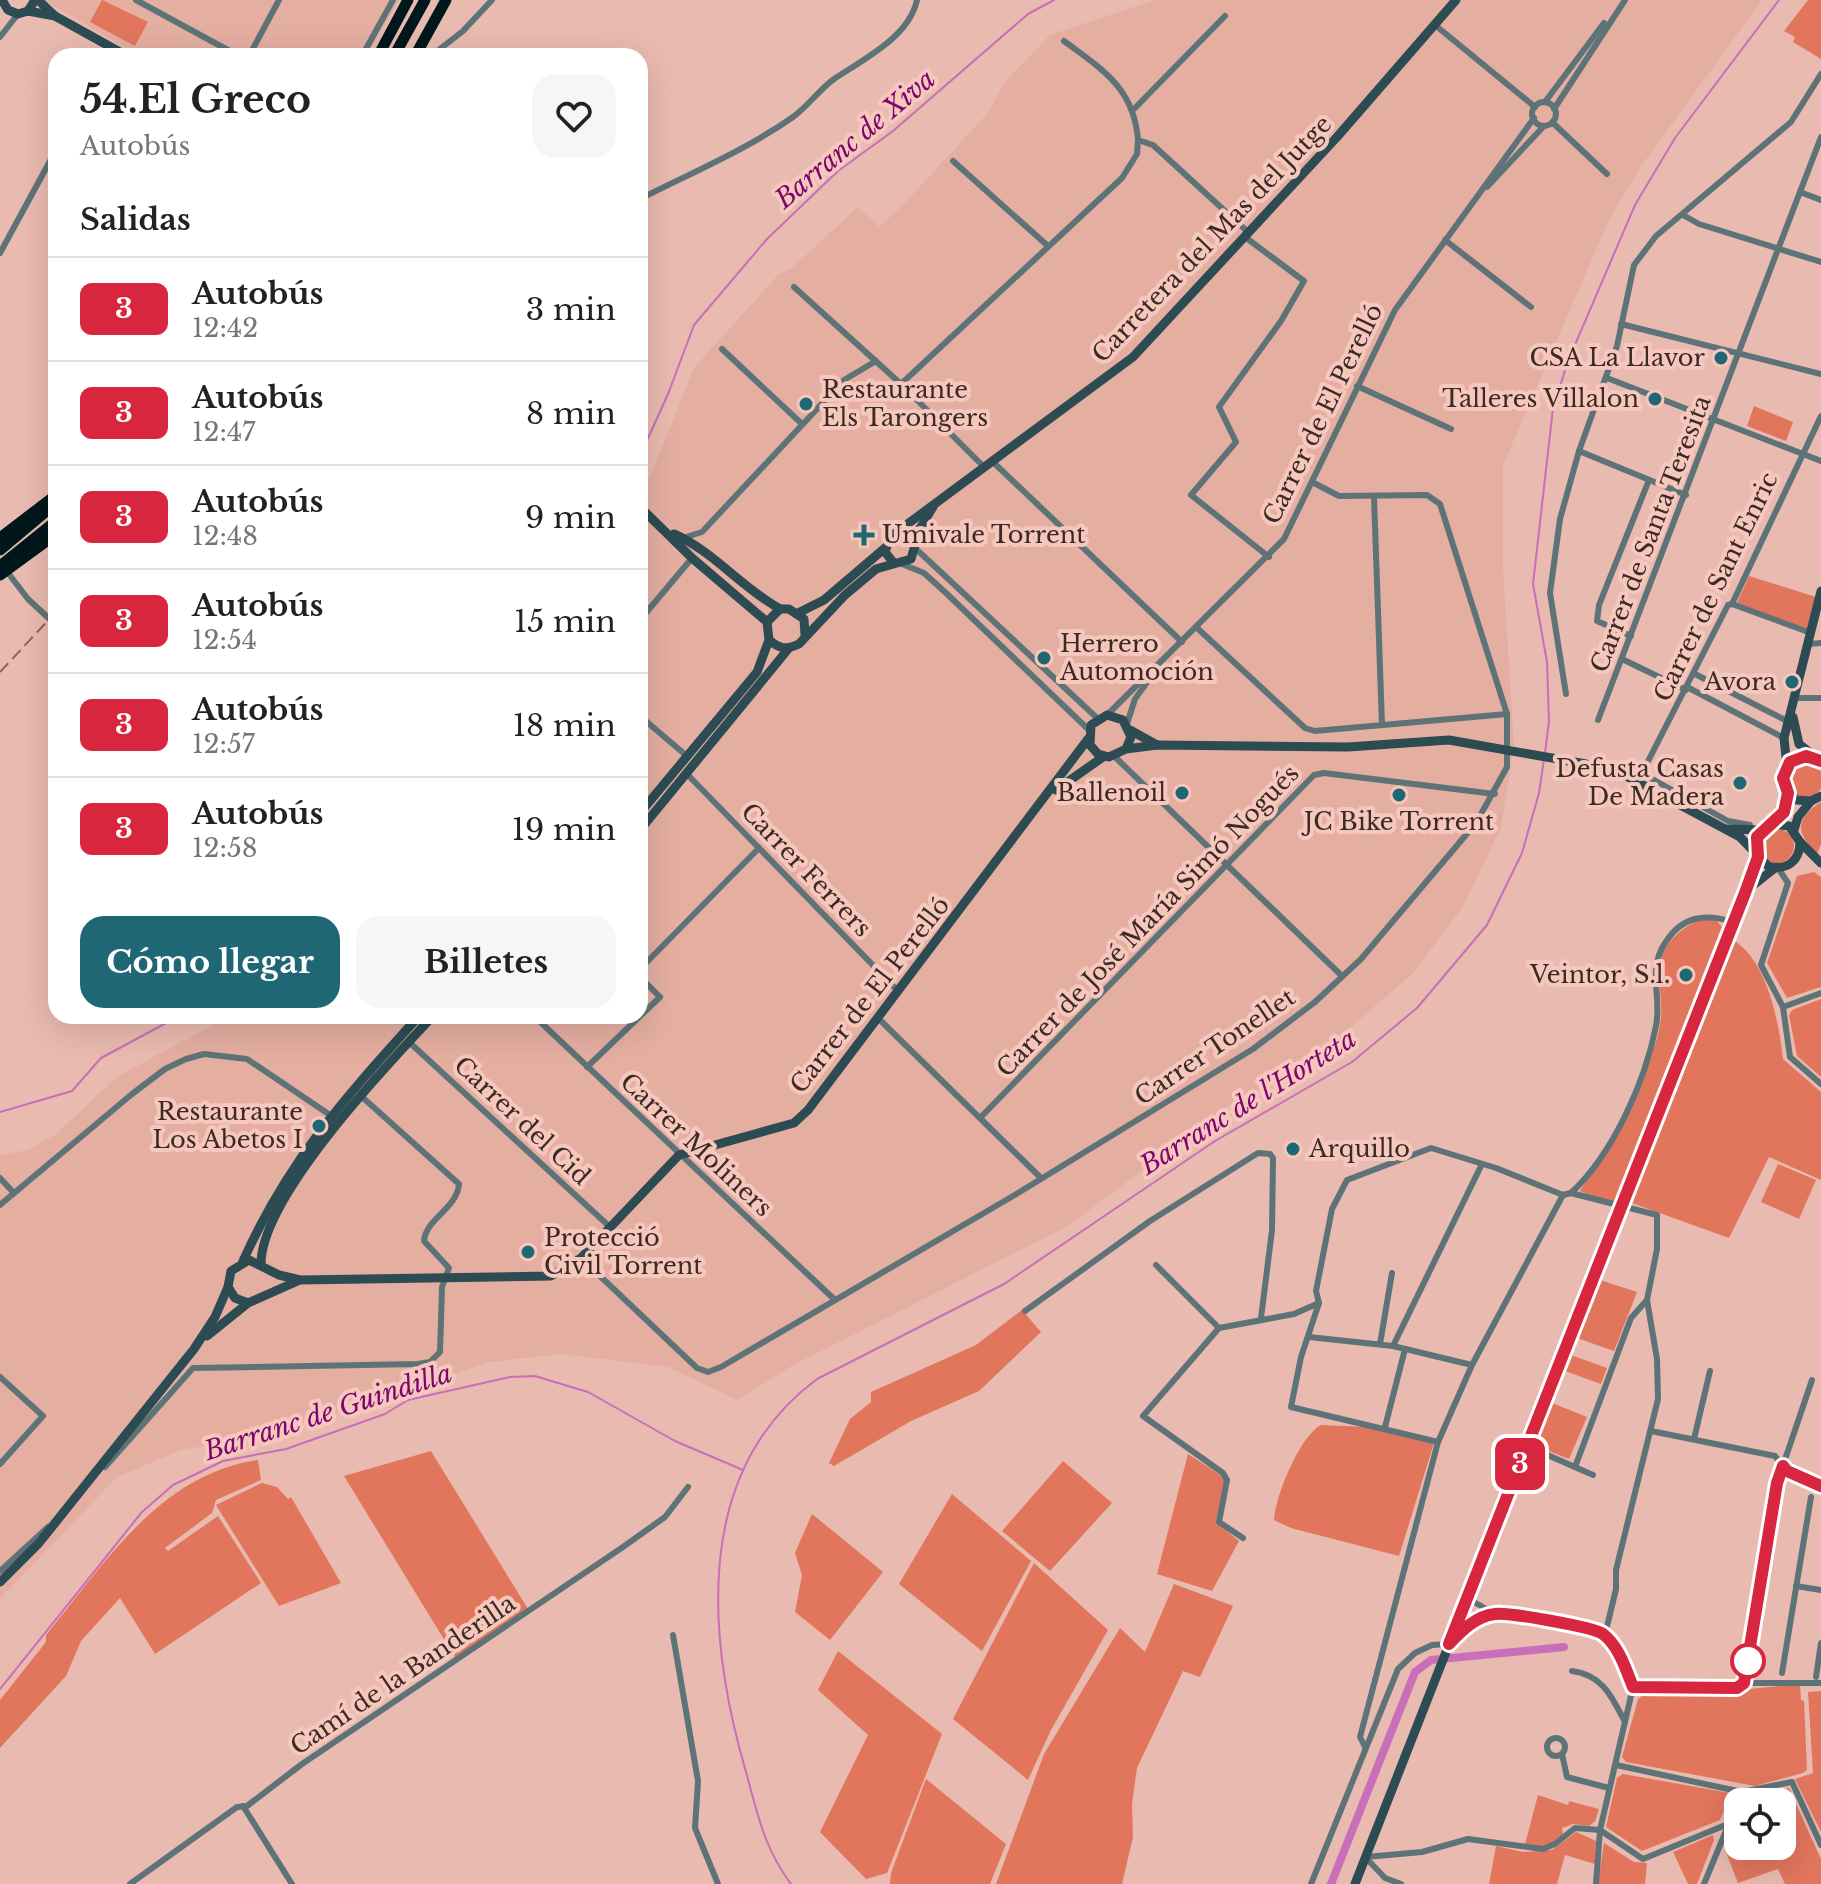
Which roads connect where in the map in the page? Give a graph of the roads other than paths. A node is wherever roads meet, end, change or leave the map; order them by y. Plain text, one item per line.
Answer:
1 (37, 0) edge
2 (136, 0) edge
3 (279, 0) edge
4 (393, 0) edge
5 (408, 0) edge
6 (425, 0) edge
7 (446, 0) edge
8 (492, 0) edge
9 (917, 0) edge
10 (1456, 0) edge
11 (1625, 0) edge
12 (2, 7) edge
13 (23, 12) junction
14 (55, 16) junction
15 (1225, 16) dead end
16 (1610, 18) junction
17 (1435, 25) junction
18 (0, 37) edge
19 (1064, 41) dead end
20 (103, 48) edge
21 (224, 48) edge
22 (253, 48) edge
23 (366, 48) edge
24 (381, 48) edge
25 (398, 48) edge
26 (419, 48) edge
27 (441, 48) edge
28 (1821, 74) edge
29 (1545, 102) junction
30 (1535, 107) junction
31 (1134, 109) junction
32 (1554, 109) junction
33 (1534, 118) junction
34 (1553, 123) junction
35 (1543, 127) junction
36 (1821, 137) edge
37 (1138, 140) junction
38 (953, 161) dead end
39 (48, 165) edge
40 (1607, 174) dead end
41 (1800, 192) junction
42 (648, 195) edge
43 (1476, 198) junction
44 (1821, 200) edge
45 (1683, 215) junction
46 (1247, 235) junction
47 (1445, 240) junction
48 (1048, 246) junction
49 (1779, 248) junction
50 (0, 253) edge
51 (1821, 262) edge
52 (794, 287) dead end
53 (1531, 307) dead end
54 (1621, 324) junction
55 (722, 349) dead end
56 (1739, 355) junction
57 (876, 361) junction
58 (1821, 374) edge
59 (1607, 378) junction
60 (901, 384) junction
61 (1357, 386) junction
62 (1821, 416) edge
63 (1715, 420) junction
64 (802, 424) junction
65 (1451, 429) dead end
66 (1579, 451) junction
67 (1802, 453) junction
68 (1821, 461) edge
69 (989, 465) junction
70 (1649, 480) junction
71 (1312, 482) junction
72 (1686, 495) junction
73 (1374, 497) junction
74 (48, 501) edge
75 (933, 507) junction
76 (48, 510) edge
77 (648, 514) edge
78 (48, 527) edge
79 (667, 531) junction
80 (702, 532) junction
81 (901, 532) junction
82 (0, 538) edge
83 (683, 538) junction
84 (48, 540) edge
85 (914, 544) junction
86 (885, 548) junction
87 (0, 550) edge
88 (1269, 557) junction
89 (692, 558) junction
90 (710, 558) junction
91 (898, 563) junction
92 (0, 564) edge
93 (0, 575) edge
94 (1821, 591) edge
95 (1732, 604) junction
96 (780, 609) junction
97 (648, 610) edge
98 (798, 613) junction
99 (48, 618) edge
100 (767, 622) junction
101 (1196, 627) junction
102 (1811, 633) junction
103 (805, 635) junction
104 (1631, 636) junction
105 (769, 640) junction
106 (1182, 642) junction
107 (1821, 643) edge
108 (1809, 644) junction
109 (789, 648) junction
110 (1622, 659) junction
111 (1156, 668) junction
112 (1695, 674) junction
113 (1686, 688) junction
114 (1566, 694) dead end
115 (1796, 698) junction
116 (1821, 698) edge
117 (1792, 710) junction
118 (1507, 714) junction
119 (1102, 717) junction
120 (1598, 720) dead end
121 (1789, 722) junction
122 (648, 723) edge
123 (1382, 725) junction
124 (1128, 727) junction
125 (1089, 734) junction
126 (1784, 738) junction
127 (1157, 745) junction
128 (1126, 749) junction
129 (688, 757) junction
130 (1103, 757) junction
131 (1115, 757) junction
132 (1818, 759) edge
133 (1787, 767) junction
134 (687, 774) junction
135 (1788, 793) junction
136 (1495, 794) junction
137 (1047, 797) junction
138 (1816, 799) edge
139 (648, 804) edge
140 (648, 820) edge
141 (1767, 827) junction
142 (1726, 829) junction
143 (1794, 830) junction
144 (1800, 842) junction
145 (759, 848) junction
146 (1757, 854) junction
147 (1795, 859) junction
148 (1819, 862) edge
149 (1225, 865) junction
150 (1776, 868) junction
151 (1745, 893) junction
152 (1733, 922) junction
153 (648, 961) edge
154 (1342, 976) junction
155 (648, 985) edge
156 (899, 992) junction
157 (1821, 993) edge
158 (1783, 1007) junction
159 (648, 1009) edge
160 (879, 1019) junction
161 (412, 1024) edge
162 (426, 1024) edge
163 (542, 1024) edge
164 (632, 1024) edge
165 (409, 1042) junction
166 (587, 1067) junction
167 (1821, 1084) edge
168 (361, 1096) junction
169 (330, 1115) junction
170 (980, 1118) junction
171 (679, 1155) junction
172 (1482, 1164) junction
173 (0, 1178) edge
174 (1041, 1178) junction
175 (14, 1193) junction
176 (1567, 1194) junction
177 (0, 1205) edge
178 (1620, 1209) junction
179 (610, 1227) junction
180 (581, 1258) junction
181 (243, 1261) junction
182 (1156, 1265) dead end
183 (264, 1267) junction
184 (1392, 1273) dead end
185 (446, 1277) junction
186 (300, 1280) junction
187 (228, 1287) junction
188 (268, 1292) junction
189 (835, 1300) junction
190 (1647, 1300) junction
191 (248, 1303) junction
192 (1319, 1303) junction
193 (1025, 1311) dead end
194 (1261, 1318) junction
195 (1219, 1328) junction
196 (1309, 1337) junction
197 (1380, 1344) junction
198 (1393, 1346) junction
199 (194, 1349) junction
200 (1405, 1349) junction
201 (1472, 1365) junction
202 (1710, 1371) dead end
203 (0, 1377) edge
204 (1812, 1380) dead end
205 (1385, 1427) junction
206 (1651, 1431) junction
207 (1694, 1439) junction
208 (1438, 1442) junction
209 (1527, 1446) junction
210 (0, 1464) edge
211 (1783, 1466) junction
212 (1575, 1467) junction
213 (1593, 1475) dead end
214 (87, 1482) junction
215 (1821, 1486) edge
216 (688, 1487) dead end
217 (1811, 1497) dead end
218 (54, 1523) junction
219 (1243, 1538) dead end
220 (0, 1571) edge
221 (0, 1582) edge
222 (1796, 1586) junction
223 (1821, 1590) edge
224 (1467, 1598) junction
225 (1495, 1614) junction
226 (673, 1635) dead end
227 (1605, 1635) junction
228 (1821, 1643) edge
229 (1448, 1646) junction
230 (1572, 1671) dead end
231 (1782, 1673) dead end
232 (1818, 1680) edge
233 (1744, 1683) junction
234 (1633, 1687) junction
235 (1625, 1722) junction
236 (1365, 1747) junction
237 (1562, 1754) dead end
238 (1616, 1765) junction
239 (1609, 1788) junction
240 (1724, 1788) edge
241 (1762, 1788) edge
242 (1795, 1788) edge
243 (1796, 1791) edge
244 (243, 1806) junction
245 (1724, 1826) edge
246 (1600, 1830) junction
247 (1724, 1834) edge
248 (1821, 1845) edge
249 (1365, 1857) junction
250 (130, 1884) edge
251 (292, 1884) edge
252 (718, 1884) edge
253 (1311, 1884) edge
254 (1355, 1884) edge
255 (1401, 1884) edge
256 (1596, 1884) edge
257 (1704, 1884) edge

1 - 13 street
1 - 14 street
2 - 21 street
3 - 22 street
4 - 23 street
5 - 24 highway
6 - 25 highway
7 - 26 highway
8 - 27 street
9 - 42 street
10 - 17 street, Carretera del Mas del Jutge
11 - 16 street
12 - 13 street
13 - 14 street
13 - 18 street
14 - 20 street
15 - 31 street
16 - 29 street
16 - 32 street
17 - 30 street
17 - 46 street, Carretera del Mas del Jutge
19 - 31 street
28 - 45 street
29 - 30 street
29 - 32 street
30 - 33 street
31 - 37 street
32 - 34 street
33 - 35 street
33 - 43 street, Carrer de El Perelló
34 - 35 street
34 - 40 street
35 - 43 street, Carrer de El Perelló
36 - 41 street, Carrer de Santa Teresita
37 - 46 street
37 - 48 street
38 - 48 street
39 - 50 street
41 - 44 street
41 - 49 street, Carrer de Santa Teresita
43 - 47 street, Carrer de El Perelló
45 - 49 street
45 - 54 street
46 - 69 street, Carretera del Mas del Jutge
46 - 88 street
47 - 53 street
47 - 61 street, Carrer de El Perelló
48 - 60 street
49 - 51 street
49 - 56 street, Carrer de Santa Teresita
52 - 57 street
54 - 56 street
54 - 59 street
55 - 64 street
56 - 58 street
56 - 63 street, Carrer de Santa Teresita
57 - 60 street
57 - 64 street
59 - 63 street
59 - 66 street
60 - 69 street
61 - 65 street
61 - 71 street, Carrer de El Perelló
62 - 67 street, Carrer de Sant Enric
63 - 67 street
63 - 72 street, Carrer de Santa Teresita
64 - 80 street
66 - 70 street
66 - 114 street
67 - 68 street
67 - 95 street, Carrer de Sant Enric
69 - 75 street, Carretera del Mas del Jutge
69 - 106 street
70 - 72 street
70 - 104 street
71 - 73 street, Carrer Tonellet
71 - 88 street, Carrer de El Perelló
72 - 104 street, Carrer de Santa Teresita
73 - 118 street, Carrer Tonellet
73 - 123 street
74 - 82 highway
75 - 81 street, Carretera del Mas del Jutge
75 - 85 street, Carretera del Mas del Jutge
76 - 87 highway
77 - 79 street
78 - 92 highway
79 - 83 street
79 - 89 street
80 - 83 street
80 - 90 street
81 - 85 street
81 - 86 street
83 - 90 street
84 - 93 highway
85 - 91 street
85 - 119 street
86 - 91 street
86 - 98 street
88 - 101 street, Carrer de El Perelló
89 - 97 street
89 - 100 street
90 - 96 street
91 - 103 street
91 - 125 street
92 - 99 street
94 - 102 street
95 - 102 street
95 - 112 street, Carrer de Sant Enric
96 - 98 street
96 - 100 street
98 - 103 street
100 - 105 street
101 - 106 street, Carrer de El Perelló
101 - 123 street
102 - 108 street
103 - 109 street
104 - 110 street, Carrer de Santa Teresita
105 - 109 street
105 - 129 street
106 - 111 street, Carrer de El Perelló
107 - 108 street
108 - 115 street
109 - 134 street
110 - 113 street
110 - 120 street, Carrer de Santa Teresita
111 - 119 street, Carrer de El Perelló
111 - 124 street, Carrer de El Perelló
112 - 113 street, Carrer de Sant Enric
112 - 121 street
113 - 126 street
113 - 141 street, Carrer de Sant Enric
115 - 116 street
115 - 117 street
117 - 121 street
117 - 132 street
118 - 123 street
118 - 136 street, Carrer Tonellet
119 - 124 street
119 - 125 street
121 - 126 street
122 - 129 street
124 - 127 street
124 - 128 street
125 - 130 street
125 - 137 street, Carrer de El Perelló
126 - 133 street
127 - 128 street
127 - 142 street
128 - 131 street
129 - 139 street
130 - 131 street
130 - 137 street, Carrer de El Perelló
131 - 149 street
132 - 133 street
133 - 135 street
134 - 140 street
134 - 145 street, Carrer Ferrers
135 - 138 street
135 - 141 street
136 - 149 street, Carrer de José María Simó Nogués
136 - 154 street, Carrer Tonellet
137 - 156 street, Carrer de El Perelló
138 - 143 street
141 - 142 street
141 - 143 street
141 - 146 street
142 - 146 street
143 - 144 street
144 - 147 street
144 - 148 street
145 - 153 street
145 - 156 street, Carrer Ferrers
146 - 150 street
146 - 151 street
147 - 148 street
147 - 150 street
149 - 154 street
149 - 170 street, Carrer de José María Simó Nogués
150 - 151 street
150 - 158 street
151 - 152 street
152 - 176 street
152 - 178 street
154 - 174 street, Carrer Tonellet
155 - 159 street
156 - 160 street, Carrer de El Perelló
157 - 158 street
158 - 167 street
160 - 170 street
160 - 171 street, Carrer de El Perelló
161 - 169 street
162 - 165 street
163 - 166 street, Carrer Moliners
164 - 166 street
165 - 168 street
165 - 179 street, Carrer del Cid
166 - 171 street, Carrer Moliners
168 - 183 street
168 - 185 street
169 - 175 street
169 - 181 street
170 - 174 street
171 - 179 street
171 - 189 street, Carrer Moliners
172 - 176 street
172 - 192 street
172 - 198 street
173 - 175 street
174 - 189 street, Carrer Tonellet
175 - 177 street
176 - 178 street
176 - 201 street
178 - 190 street
178 - 209 street
179 - 180 street
180 - 185 street
180 - 189 street, Carrer Tonellet
181 - 183 street
181 - 187 street
182 - 195 street
183 - 186 street
183 - 188 street
184 - 197 street
185 - 186 street
185 - 214 street
186 - 188 street
187 - 191 street
187 - 199 street
188 - 191 street
190 - 206 street
190 - 212 street
191 - 199 street
192 - 194 street
192 - 196 street
193 - 194 street
194 - 195 street
195 - 219 street
196 - 197 street
196 - 205 street
197 - 198 street
198 - 200 street
199 - 214 street
200 - 201 street
200 - 205 street
201 - 208 street
202 - 207 street
203 - 210 street
204 - 211 street
205 - 208 street
206 - 207 street
206 - 227 street
207 - 211 street
208 - 236 street
209 - 212 street
209 - 224 street
211 - 215 street
211 - 233 street
212 - 213 street
214 - 218 street
216 - 244 street, Camí de la Banderilla
217 - 222 street
218 - 220 street
218 - 221 street
222 - 223 street
222 - 231 street
224 - 225 street
224 - 229 street
225 - 227 street
225 - 229 street
226 - 252 street
227 - 234 street
228 - 232 street
229 - 236 street
229 - 249 street
230 - 235 street
232 - 233 street
233 - 234 street
234 - 235 street
235 - 238 street
236 - 253 street
237 - 239 street
238 - 239 street
238 - 240 street
239 - 246 street
241 - 242 street
243 - 248 street
244 - 250 street, Camí de la Banderilla
244 - 251 street
245 - 246 street
246 - 249 street
246 - 256 street
247 - 257 street
249 - 254 street
249 - 255 street

